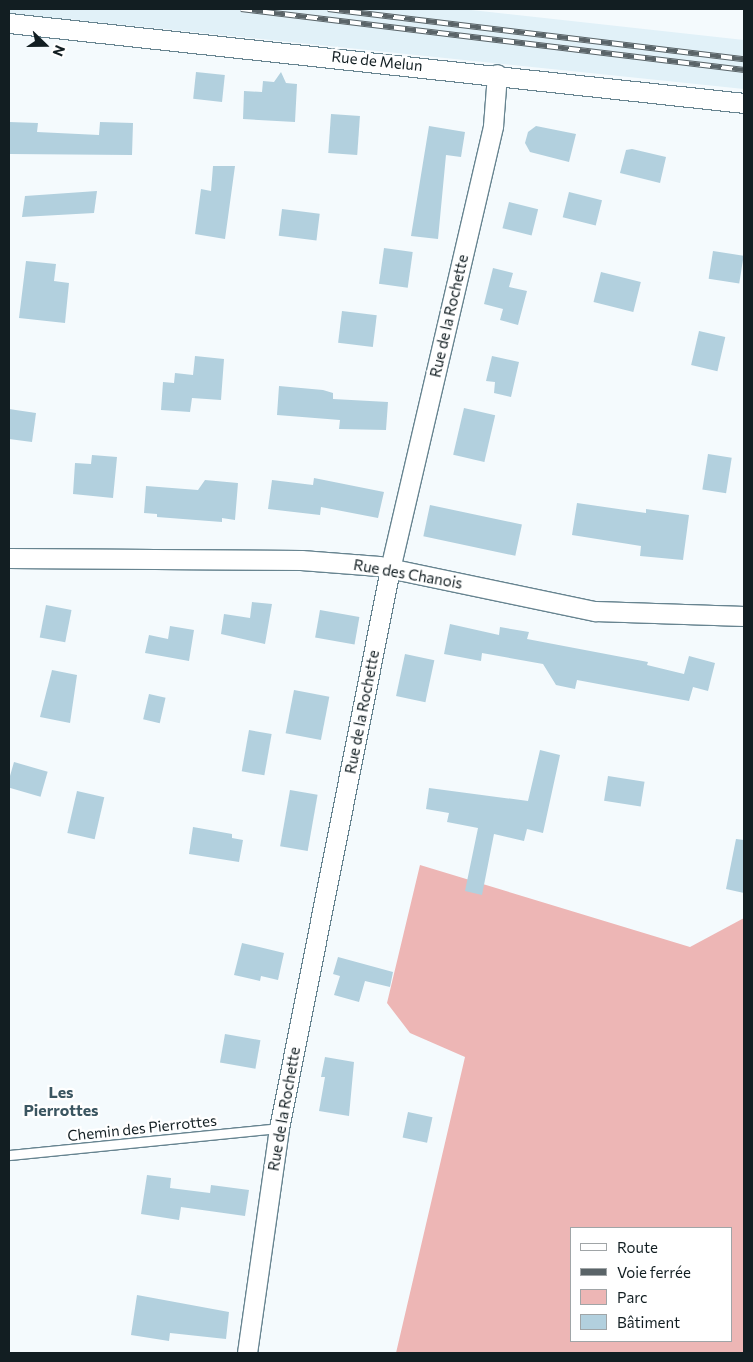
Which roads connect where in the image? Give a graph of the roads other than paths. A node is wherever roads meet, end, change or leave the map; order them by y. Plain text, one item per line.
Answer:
1 (9, 22) edge
2 (497, 74) junction
3 (744, 103) edge
4 (9, 558) edge
5 (390, 568) junction
6 (744, 616) edge
7 (279, 1128) junction
8 (9, 1155) edge
9 (247, 1353) edge

1 - 2 street, Rue de Melun
2 - 3 street, Rue de Melun
2 - 5 street, Rue de la Rochette
4 - 5 street, Rue des Chanois
5 - 6 street, Rue des Chanois
5 - 7 street, Rue de la Rochette
7 - 8 lane, Chemin des Pierrottes
7 - 9 street, Rue de la Rochette

